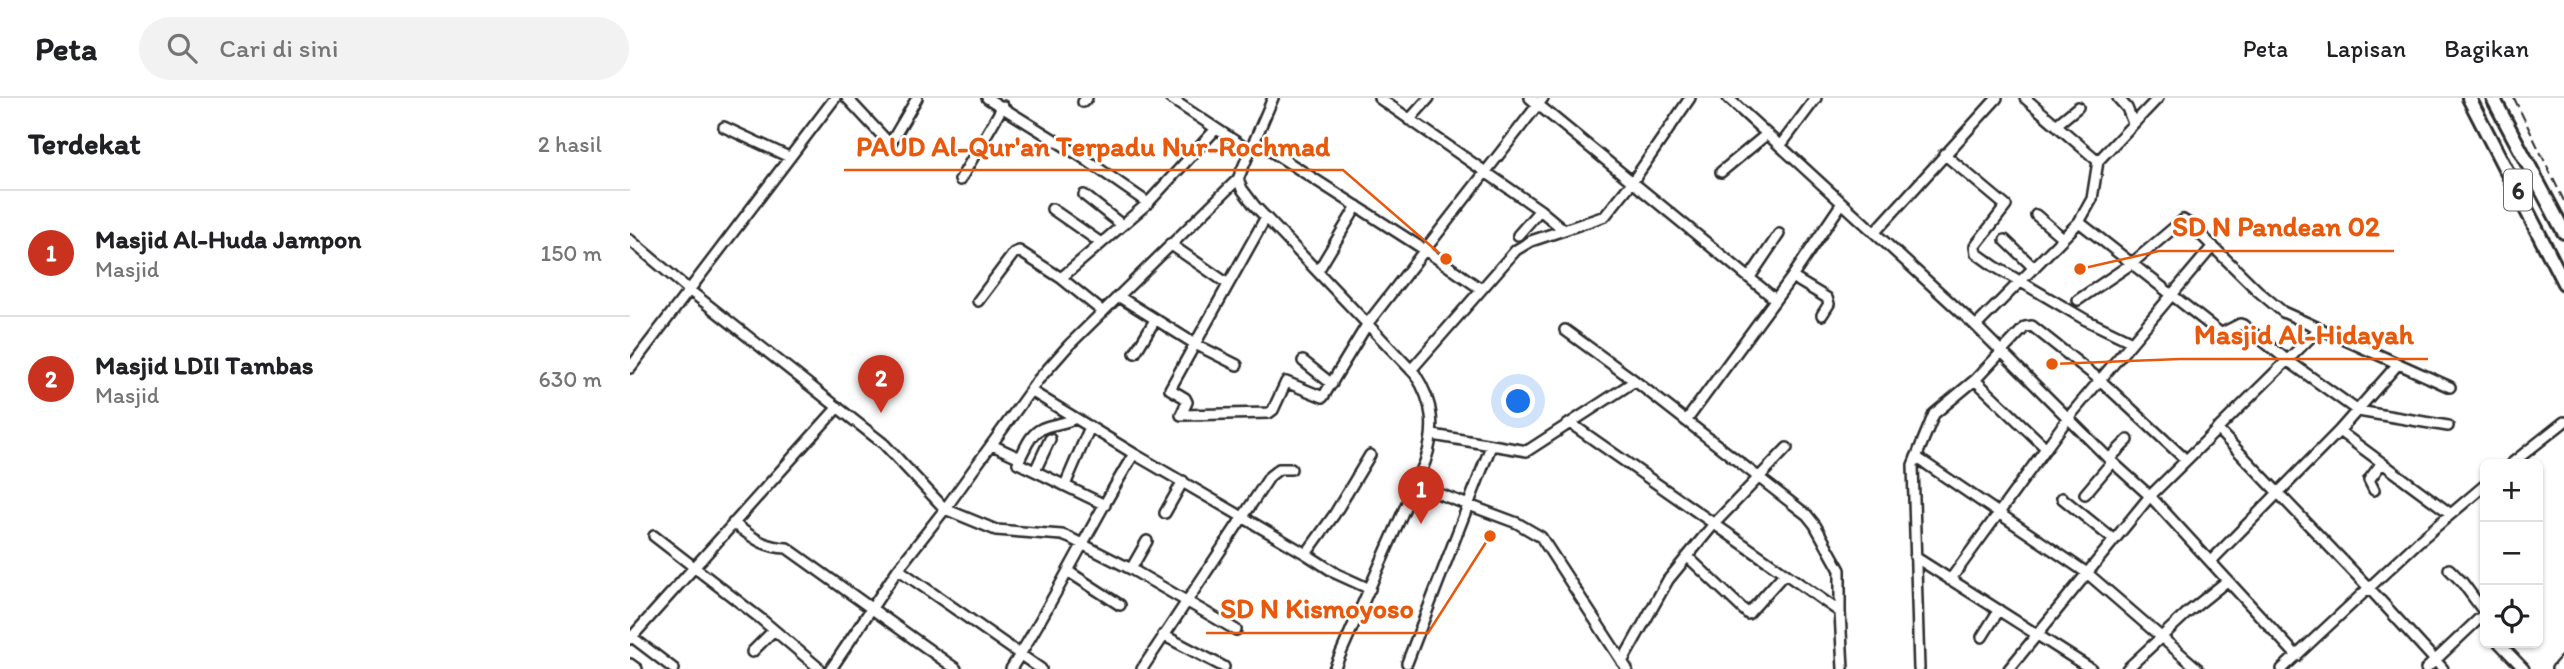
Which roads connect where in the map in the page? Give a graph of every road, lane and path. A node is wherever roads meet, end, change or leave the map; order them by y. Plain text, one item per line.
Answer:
1 (835, 98) edge
2 (848, 98) edge
3 (917, 98) edge
4 (987, 98) edge
5 (1170, 98) edge
6 (1273, 98) edge
7 (1379, 98) edge
8 (1429, 98) edge
9 (1530, 98) edge
10 (1690, 98) edge
11 (1728, 98) edge
12 (1816, 98) edge
13 (1997, 98) edge
14 (2025, 98) edge
15 (2118, 98) edge
16 (2158, 98) edge
17 (2469, 98) edge
18 (2493, 98) edge
19 (1541, 101) edge
20 (1003, 106) junction
21 (2078, 107) dead end
22 (1409, 120) junction
23 (2133, 123) junction
24 (2056, 125) junction
25 (724, 127) dead end
26 (1215, 130) junction
27 (1767, 134) junction
28 (1255, 141) junction
29 (1780, 146) junction
30 (1250, 151) junction
31 (1944, 154) junction
32 (789, 157) junction
33 (2098, 161) junction
34 (1486, 172) junction
35 (1721, 172) dead end
36 (1238, 179) junction
37 (960, 180) dead end
38 (1633, 181) junction
39 (1084, 195) dead end
40 (1147, 203) junction
41 (1842, 203) junction
42 (1357, 205) junction
43 (1052, 209) dead end
44 (1540, 210) junction
45 (2036, 215) dead end
46 (1266, 217) junction
47 (2079, 222) junction
48 (1122, 225) junction
49 (1564, 230) junction
50 (1875, 232) junction
51 (2564, 232) edge
52 (1779, 234) dead end
53 (1518, 235) dead end
54 (2063, 238) junction
55 (630, 240) edge
56 (2005, 240) dead end
57 (1101, 243) junction
58 (1170, 244) junction
59 (2213, 246) junction
60 (1425, 250) junction
61 (2131, 264) junction
62 (2034, 268) junction
63 (1318, 271) junction
64 (1750, 277) junction
65 (1792, 277) junction
66 (1061, 278) junction
67 (2020, 281) junction
68 (2564, 283) edge
69 (1228, 284) junction
70 (1481, 289) junction
71 (689, 290) junction
72 (1118, 296) junction
73 (2171, 296) junction
74 (1775, 299) junction
75 (2078, 300) dead end
76 (978, 301) dead end
77 (1103, 312) junction
78 (1822, 315) dead end
79 (1154, 320) junction
80 (1368, 323) junction
81 (1976, 326) junction
82 (2319, 329) junction
83 (1565, 330) dead end
84 (2132, 342) junction
85 (1195, 344) junction
86 (2003, 352) junction
87 (1135, 353) dead end
88 (2287, 360) junction
89 (1303, 361) dead end
90 (2398, 364) junction
91 (1237, 365) dead end
92 (630, 369) edge
93 (1411, 370) junction
94 (1975, 380) junction
95 (2100, 380) junction
96 (1634, 381) junction
97 (1332, 384) junction
98 (2450, 387) dead end
99 (1031, 391) junction
100 (838, 407) junction
101 (2358, 411) junction
102 (1075, 418) junction
103 (2068, 418) junction
104 (1686, 421) junction
105 (1570, 423) junction
106 (2448, 426) dead end
107 (1090, 427) junction
108 (2562, 428) edge
109 (2217, 429) junction
110 (2339, 431) junction
111 (1433, 433) junction
112 (1050, 439) dead end
113 (2128, 440) dead end
114 (992, 445) junction
115 (1491, 446) junction
116 (1787, 448) dead end
117 (2046, 448) junction
118 (1136, 454) junction
119 (1370, 455) dead end
120 (1916, 457) junction
121 (1020, 458) junction
122 (2518, 459) edge
123 (2111, 460) junction
124 (2186, 460) junction
125 (2381, 464) junction
126 (1291, 469) dead end
127 (1035, 471) junction
128 (1759, 478) junction
129 (1183, 481) junction
130 (1065, 485) junction
131 (1415, 485) junction
132 (2480, 489) edge
133 (2374, 491) dead end
134 (2085, 494) dead end
135 (2279, 494) junction
136 (2150, 496) junction
137 (2062, 498) dead end
138 (1470, 504) junction
139 (1105, 505) junction
140 (945, 509) junction
141 (1166, 513) dead end
142 (1997, 513) junction
143 (2451, 514) junction
144 (1241, 516) junction
145 (733, 523) junction
146 (1714, 524) junction
147 (654, 536) dead end
148 (2114, 540) junction
149 (1147, 541) dead end
150 (1083, 544) junction
151 (1306, 554) junction
152 (1688, 556) junction
153 (1915, 557) junction
154 (2211, 561) junction
155 (693, 568) junction
156 (898, 569) junction
157 (1131, 569) junction
158 (2449, 569) dead end
159 (1069, 572) junction
160 (2087, 573) junction
161 (1784, 574) junction
162 (1950, 580) junction
163 (2227, 580) junction
164 (2370, 588) junction
165 (1370, 589) junction
166 (1186, 600) junction
167 (1121, 605) dead end
168 (2480, 606) edge
169 (870, 610) junction
170 (1999, 610) junction
171 (1840, 612) junction
172 (2480, 626) edge
173 (774, 629) junction
174 (1236, 630) dead end
175 (2039, 634) junction
176 (1163, 635) junction
177 (1982, 637) dead end
178 (2163, 637) junction
179 (631, 638) edge
180 (2504, 648) edge
181 (752, 652) dead end
182 (1020, 656) junction
183 (2297, 656) junction
184 (2435, 660) junction
185 (2564, 661) edge
186 (1407, 663) dead end
187 (630, 664) edge
188 (1625, 665) edge
189 (1224, 667) edge
190 (2287, 668) edge
191 (637, 669) edge
192 (674, 669) edge
193 (820, 669) edge
194 (831, 669) edge
195 (956, 669) edge
196 (1012, 669) edge
197 (1041, 669) edge
198 (1142, 669) edge
199 (1334, 669) edge
200 (1843, 669) edge
201 (1919, 669) edge
202 (2009, 669) edge
203 (2091, 669) edge
204 (2127, 669) edge
205 (2198, 669) edge
206 (2426, 669) edge
207 (2443, 669) edge
208 (2524, 669) edge
209 (2557, 669) edge

1 - 32 street
2 - 3 street
4 - 20 street
5 - 26 street
6 - 28 street
7 - 22 street
8 - 22 street
9 - 19 street
10 - 38 street
11 - 27 street
12 - 29 street
13 - 31 street
14 - 24 street
15 - 23 street
16 - 23 street
17 - 68 highway, 6
18 - 51 highway, 6
19 - 34 street
19 - 38 street
20 - 37 street
20 - 40 street
21 - 24 street
22 - 34 street
23 - 33 street
24 - 33 street
25 - 32 street
26 - 30 street
26 - 40 street
27 - 29 street
27 - 35 street
28 - 30 street
28 - 42 street
29 - 41 street
30 - 36 street
31 - 50 street
31 - 67 street
32 - 71 street
33 - 47 street
34 - 44 street
34 - 60 street
36 - 46 street
36 - 58 street
38 - 49 street
38 - 64 street
39 - 48 street
40 - 48 street
41 - 50 street
41 - 65 street
42 - 60 street
42 - 63 street
43 - 57 street
44 - 49 street
44 - 53 street
45 - 54 street
46 - 63 street
46 - 69 street
47 - 54 street
47 - 61 street
48 - 57 street
49 - 70 street
50 - 81 street
52 - 64 street
54 - 62 street
55 - 71 street
56 - 62 street
57 - 66 street
58 - 69 street
58 - 72 street
59 - 61 street
59 - 73 street
59 - 82 street
60 - 70 street
60 - 80 street
61 - 73 street
61 - 75 street
62 - 67 street
63 - 80 street
64 - 74 street
65 - 74 street
65 - 78 street
66 - 76 street
66 - 77 street
67 - 81 street
67 - 84 street
69 - 85 street
70 - 93 street
71 - 92 street
71 - 100 street
72 - 77 street
72 - 79 street
73 - 84 street
73 - 88 street
74 - 104 street
77 - 99 street
79 - 85 street
79 - 87 street
80 - 93 street
80 - 97 street
81 - 86 street
82 - 88 street
82 - 90 street
83 - 96 street
84 - 95 street
85 - 91 street
85 - 97 street
86 - 94 street
86 - 95 street
86 - 103 street
88 - 101 street
88 - 109 street
89 - 97 street
90 - 98 street
90 - 101 street
93 - 111 street
94 - 117 street
94 - 120 street
95 - 103 street
95 - 124 street
96 - 104 street
96 - 105 street
99 - 102 street
99 - 114 street
100 - 140 street
100 - 145 street
101 - 106 street
101 - 110 street
102 - 107 street
102 - 121 street
103 - 117 street
103 - 123 street
104 - 128 street
105 - 115 street
105 - 146 street
107 - 118 street
107 - 130 street
108 - 122 street
109 - 124 street
109 - 135 street
110 - 125 street
110 - 135 street
111 - 115 street
111 - 131 street
112 - 127 street
113 - 123 street
114 - 121 street
114 - 140 street
115 - 138 street
116 - 128 street
117 - 142 street
118 - 129 street
118 - 139 street
119 - 151 street
120 - 142 street
120 - 153 street
121 - 127 street
123 - 134 street
123 - 136 street
124 - 136 street
125 - 133 street
125 - 143 street
126 - 144 street
127 - 130 street
128 - 146 street
128 - 171 street
129 - 141 street
129 - 144 street
130 - 139 street
131 - 138 street
131 - 165 street
132 - 143 street
135 - 154 street
135 - 164 street
136 - 148 street
136 - 154 street
137 - 148 street
138 - 186 street
138 - 188 street
139 - 150 street
140 - 150 street
140 - 156 street
142 - 160 street
142 - 162 street
143 - 164 street
144 - 151 street
144 - 166 street
145 - 155 street
145 - 169 street
146 - 152 street
146 - 161 street
147 - 155 street
148 - 160 street
149 - 157 street
150 - 157 street
150 - 159 street
151 - 165 street
152 - 161 street
152 - 188 street
153 - 162 street
153 - 201 street
154 - 163 street
155 - 173 street
155 - 179 street
156 - 169 street
156 - 182 street
157 - 166 street
158 - 168 street
159 - 167 street
159 - 182 street
160 - 175 street
160 - 178 street
161 - 171 street
162 - 170 street
163 - 178 street
163 - 183 street
164 - 183 street
164 - 184 street
165 - 199 street
166 - 174 street
166 - 176 street
169 - 194 street
169 - 195 street
170 - 175 street
170 - 177 street
171 - 200 street
172 - 184 street
173 - 181 street
173 - 193 street
175 - 202 street
175 - 203 street
176 - 189 street
176 - 198 street
178 - 204 street
178 - 205 street
179 - 192 street
180 - 208 street
182 - 196 street
182 - 197 street
183 - 190 street
184 - 206 street
184 - 207 street
185 - 209 street
187 - 191 street

